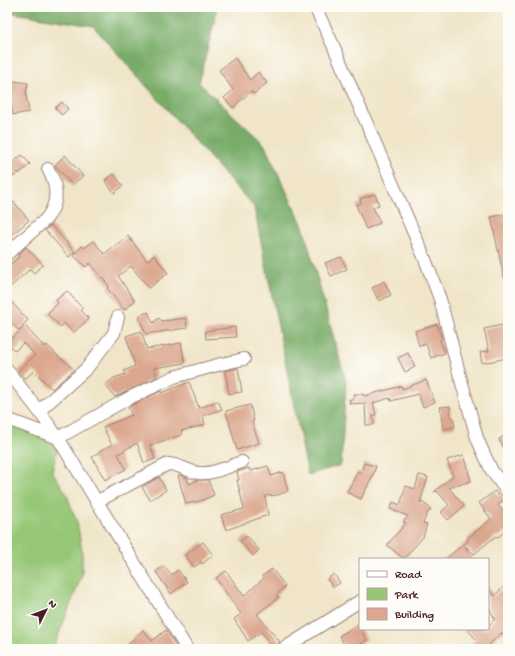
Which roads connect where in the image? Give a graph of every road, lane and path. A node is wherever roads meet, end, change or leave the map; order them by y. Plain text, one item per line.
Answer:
1 (315, 7) edge
2 (48, 169) dead end
3 (7, 254) edge
4 (118, 318) dead end
5 (244, 360) dead end
6 (7, 370) edge
7 (39, 411) junction
8 (7, 419) edge
9 (58, 438) junction
10 (242, 462) dead end
11 (508, 493) edge
12 (96, 502) junction
13 (359, 602) edge
14 (186, 649) edge
15 (283, 649) edge

1 - 11 street
2 - 3 street
4 - 7 street
5 - 9 street
6 - 7 street
7 - 9 street
8 - 9 street
9 - 12 street
10 - 12 street
12 - 14 street
13 - 15 street

